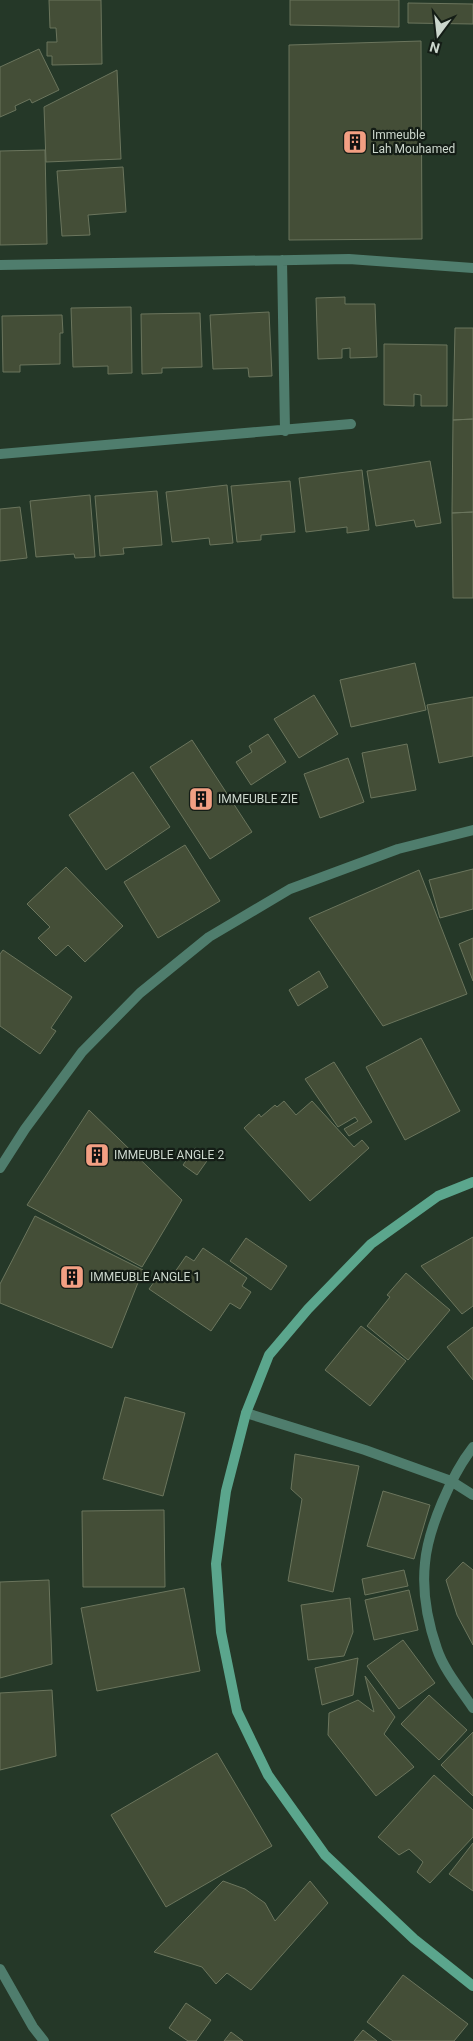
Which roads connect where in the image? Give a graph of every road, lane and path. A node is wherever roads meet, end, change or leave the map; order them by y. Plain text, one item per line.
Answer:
1 (282, 260) junction
2 (0, 265) edge
3 (473, 268) edge
4 (351, 424) dead end
5 (284, 431) junction
6 (0, 454) edge
7 (473, 830) edge
8 (0, 1168) edge
9 (473, 1182) edge
10 (246, 1413) junction
11 (473, 1447) edge
12 (451, 1481) junction
13 (473, 1495) edge
14 (473, 1708) edge
15 (0, 1969) edge
16 (473, 1986) edge
17 (44, 2041) edge

1 - 2 street
1 - 3 street
1 - 5 street
4 - 5 street
5 - 6 street
7 - 8 street
9 - 10 street
10 - 12 street
10 - 16 street
11 - 12 street
12 - 13 street
12 - 14 street
15 - 17 street

